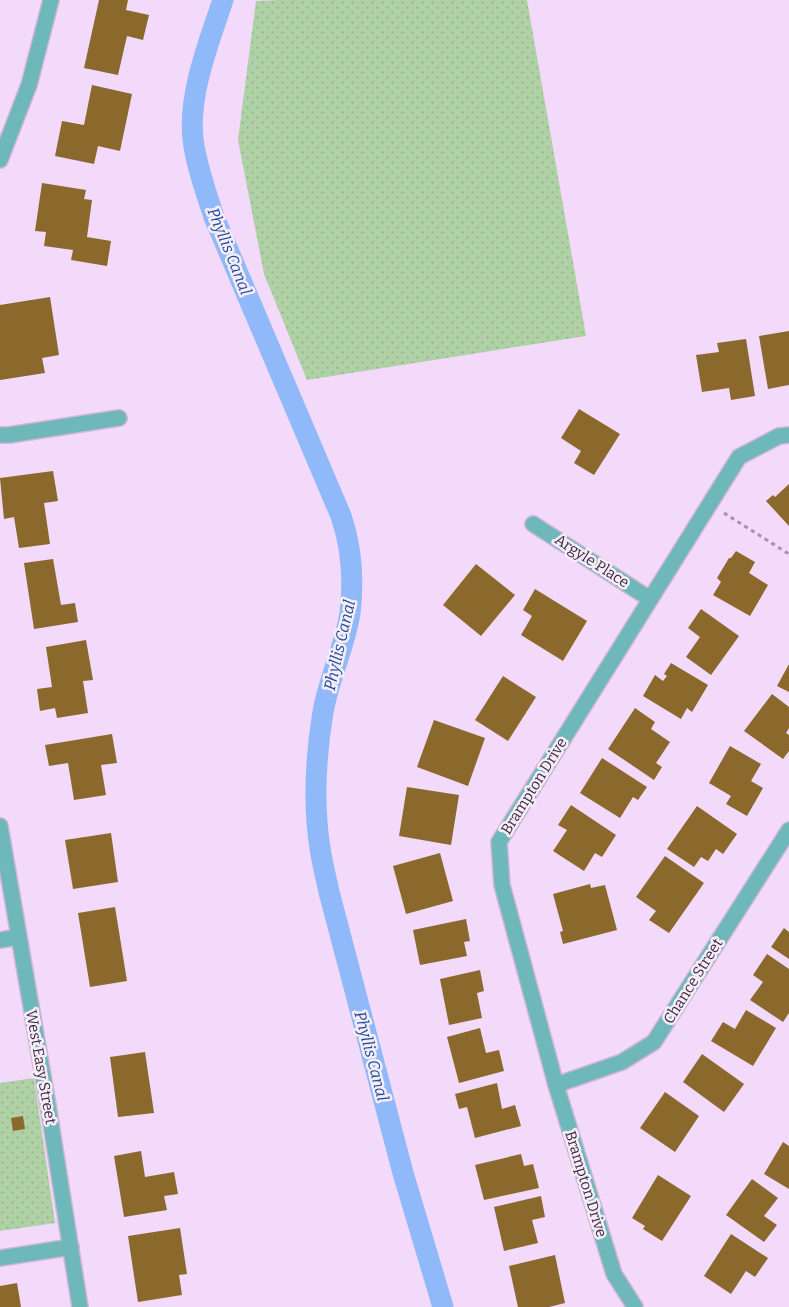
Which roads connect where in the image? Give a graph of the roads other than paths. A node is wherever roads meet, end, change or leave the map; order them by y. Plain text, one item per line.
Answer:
1 (51, 0) edge
2 (0, 160) edge
3 (118, 418) dead end
4 (0, 435) edge
5 (784, 435) edge
6 (533, 524) dead end
7 (650, 599) junction
8 (0, 826) edge
9 (789, 830) edge
10 (18, 937) junction
11 (0, 940) edge
12 (556, 1085) junction
13 (71, 1247) junction
14 (0, 1258) edge
15 (80, 1307) edge
16 (635, 1307) edge

1 - 2 street
3 - 4 street
5 - 7 street, Brampton Drive
6 - 7 street, Argyle Place
7 - 12 street, Brampton Drive
8 - 10 street, West Easy Street
9 - 12 street, Chance Street
10 - 11 street
10 - 13 street, West Easy Street
12 - 16 street, Brampton Drive
13 - 14 street
13 - 15 street, West Easy Street

